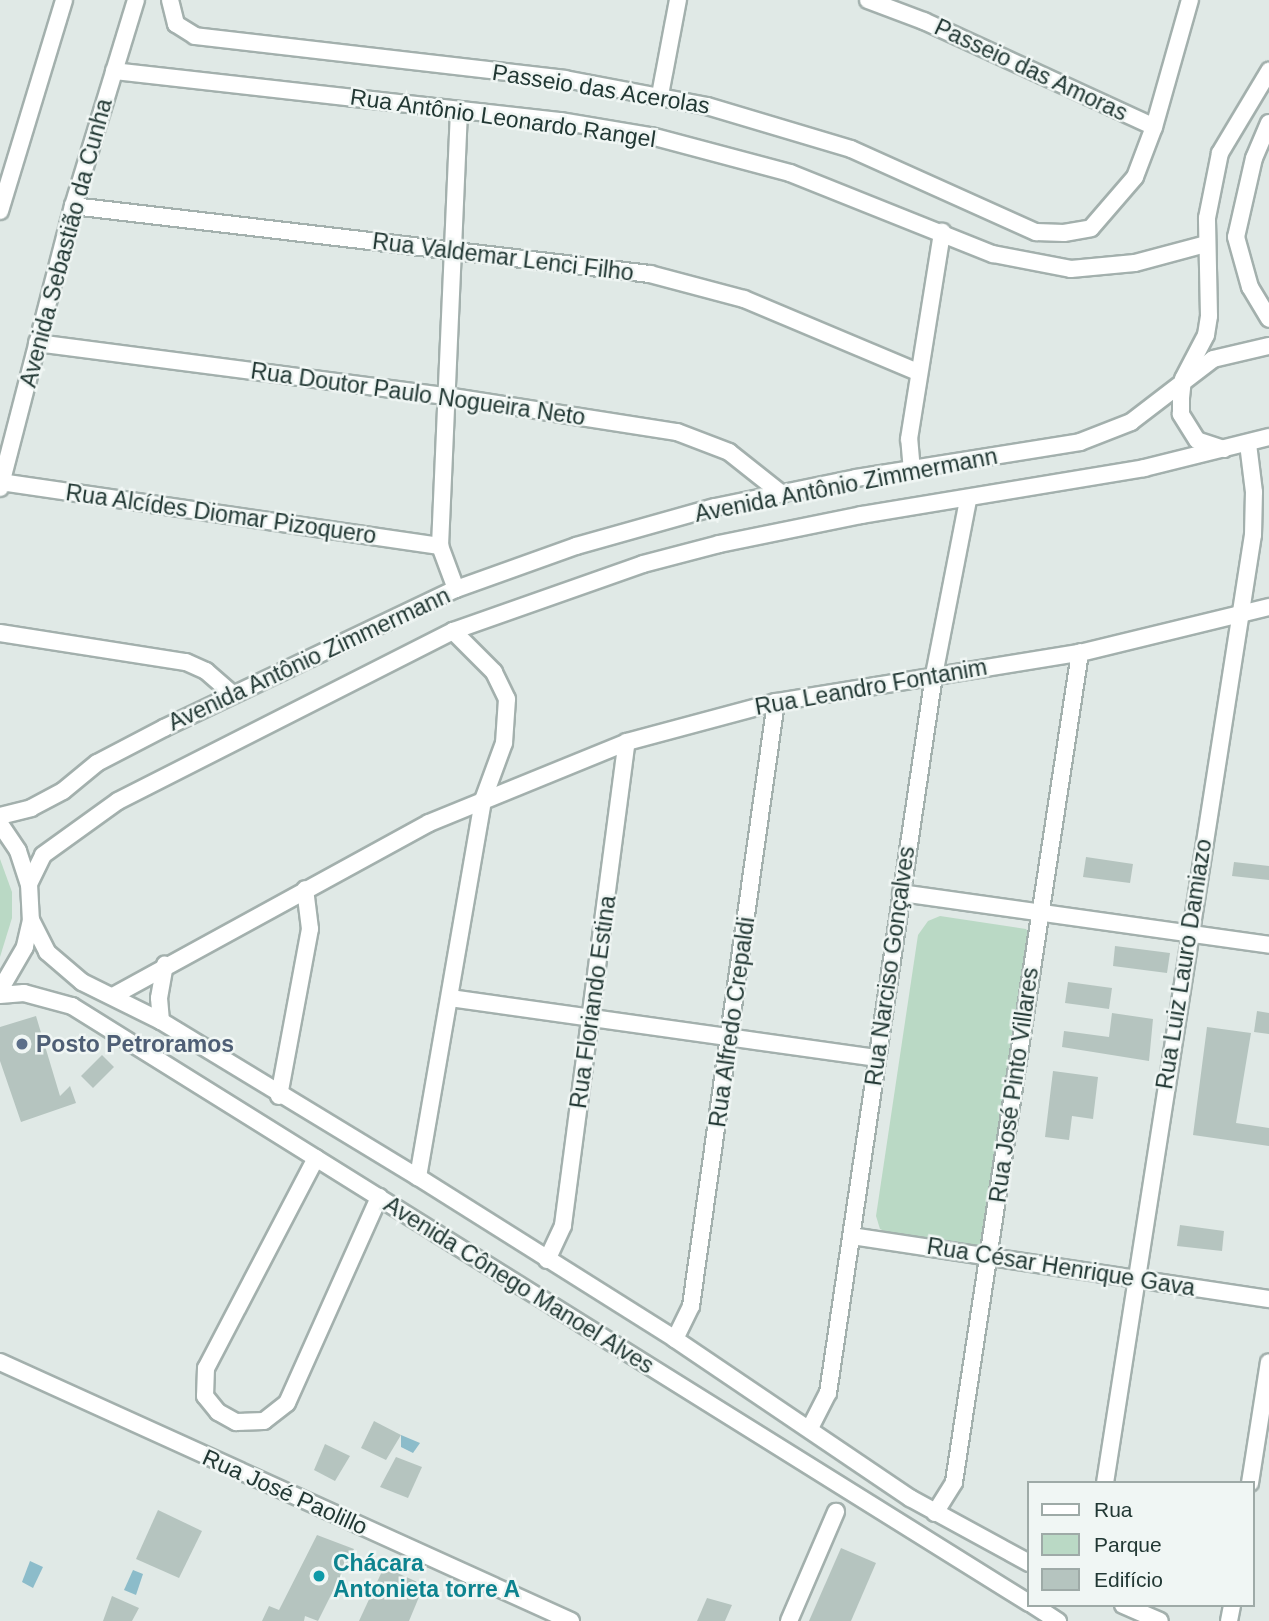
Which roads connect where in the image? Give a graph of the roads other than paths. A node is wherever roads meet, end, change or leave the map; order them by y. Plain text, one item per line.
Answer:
1 (64, 0) edge
2 (136, 0) edge
3 (170, 0) edge
4 (678, 0) edge
5 (868, 0) edge
6 (1190, 0) edge
7 (114, 71) junction
8 (1269, 71) edge
9 (660, 95) junction
10 (459, 110) junction
11 (1269, 123) edge
12 (1154, 127) junction
13 (73, 206) junction
14 (0, 211) edge
15 (942, 232) junction
16 (1206, 244) junction
17 (452, 251) junction
18 (1269, 319) edge
19 (37, 343) junction
20 (1269, 346) edge
21 (918, 372) junction
22 (1183, 379) junction
23 (446, 396) junction
24 (1269, 437) edge
25 (1248, 444) junction
26 (1224, 449) junction
27 (912, 471) junction
28 (1, 485) edge
29 (782, 494) junction
30 (968, 500) junction
31 (440, 547) junction
32 (456, 589) junction
33 (1269, 607) edge
34 (1240, 617) junction
35 (453, 631) junction
36 (0, 634) edge
37 (1080, 653) junction
38 (934, 675) junction
39 (232, 694) junction
40 (776, 702) junction
41 (627, 742) junction
42 (483, 800) junction
43 (0, 816) edge
44 (0, 824) edge
45 (29, 884) junction
46 (305, 889) junction
47 (901, 893) junction
48 (1040, 912) junction
49 (31, 920) junction
50 (1188, 935) junction
51 (1269, 945) edge
52 (165, 965) junction
53 (0, 992) edge
54 (113, 996) junction
55 (450, 998) junction
56 (591, 1019) junction
57 (162, 1021) junction
58 (731, 1039) junction
59 (876, 1058) junction
60 (279, 1096) junction
61 (316, 1158) junction
62 (418, 1177) junction
63 (379, 1197) junction
64 (852, 1236) junction
65 (990, 1258) junction
66 (547, 1260) junction
67 (1136, 1278) junction
68 (1269, 1299) edge
69 (675, 1339) junction
70 (0, 1362) edge
71 (1269, 1362) edge
72 (810, 1428) junction
73 (1105, 1481) edge
74 (1250, 1481) edge
75 (836, 1512) dead end
76 (935, 1513) junction
77 (1028, 1562) edge
78 (1028, 1602) edge
79 (1036, 1607) edge
80 (1128, 1607) edge
81 (571, 1621) edge
82 (789, 1621) edge
83 (1058, 1621) edge
84 (1160, 1621) edge

1 - 14 street
2 - 7 street, Avenida Sebastião da Cunha
3 - 9 street, Passeio das Acerolas
4 - 9 street
5 - 12 street, Passeio das Amoras
6 - 12 street
7 - 10 street, Rua Antônio Leonardo Rangel
7 - 13 street, Avenida Sebastião da Cunha
8 - 16 street
9 - 12 street, Passeio das Acerolas
10 - 15 street, Rua Antônio Leonardo Rangel
10 - 17 street
11 - 18 street
13 - 17 street, Rua Valdemar Lenci Filho
13 - 19 street, Avenida Sebastião da Cunha
15 - 16 street, Rua Antônio Leonardo Rangel
15 - 21 street
16 - 22 street
17 - 21 street, Rua Valdemar Lenci Filho
17 - 23 street
19 - 23 street, Rua Doutor Paulo Nogueira Neto
19 - 28 street, Avenida Sebastião da Cunha
20 - 22 street, Avenida Antônio Zimmermann
21 - 27 street
22 - 26 street
22 - 27 street, Avenida Antônio Zimmermann
23 - 29 street, Rua Doutor Paulo Nogueira Neto
23 - 31 street
24 - 25 street, Avenida Antônio Zimmermann
25 - 26 street, Avenida Antônio Zimmermann
25 - 34 street, Rua Luiz Lauro Damiazo
26 - 30 street, Avenida Antônio Zimmermann
27 - 29 street, Avenida Antônio Zimmermann
28 - 31 street, Rua Alcídes Diomar Pizoquero
29 - 32 street, Avenida Antônio Zimmermann
30 - 35 street, Avenida Antônio Zimmermann
30 - 38 street, Rua Narciso Gonçalves
31 - 32 street
32 - 39 street, Avenida Antônio Zimmermann
33 - 34 street, Rua Leandro Fontanim
34 - 37 street, Rua Leandro Fontanim
34 - 50 street, Rua Luiz Lauro Damiazo
35 - 42 street
35 - 45 street, Avenida Antônio Zimmermann
36 - 39 street
37 - 38 street, Rua Leandro Fontanim
37 - 48 street, Rua José Pinto Villares
38 - 40 street, Rua Leandro Fontanim
38 - 47 street, Rua Narciso Gonçalves
39 - 43 street, Avenida Antônio Zimmermann
40 - 41 street, Rua Leandro Fontanim
40 - 58 street, Rua Alfredo Crepaldi
41 - 42 street, Rua Leandro Fontanim
41 - 56 street, Rua Floriando Estina
42 - 46 street, Rua Leandro Fontanim
42 - 55 street
44 - 45 street
45 - 49 street
46 - 52 street, Rua Leandro Fontanim
46 - 60 street
47 - 48 street
47 - 59 street, Rua Narciso Gonçalves
48 - 50 street
48 - 65 street, Rua José Pinto Villares
49 - 53 street
49 - 54 street, Avenida Cônego Manoel Alves
50 - 51 street
50 - 67 street, Rua Luiz Lauro Damiazo
52 - 54 street, Rua Leandro Fontanim
52 - 57 street
53 - 61 street, Avenida Cônego Manoel Alves
54 - 57 street, Avenida Cônego Manoel Alves
55 - 56 street
55 - 62 street
56 - 58 street
56 - 66 street, Rua Floriando Estina
57 - 60 street, Avenida Cônego Manoel Alves
58 - 59 street
58 - 69 street, Rua Alfredo Crepaldi
59 - 64 street, Rua Narciso Gonçalves
60 - 62 street, Avenida Cônego Manoel Alves
61 - 63 street, Avenida Cônego Manoel Alves
61 - 63 street
62 - 66 street, Avenida Cônego Manoel Alves
63 - 78 street, Avenida Cônego Manoel Alves
64 - 65 street, Rua César Henrique Gava
64 - 72 street, Rua Narciso Gonçalves
65 - 67 street, Rua César Henrique Gava
65 - 76 street, Rua José Pinto Villares
66 - 69 street, Avenida Cônego Manoel Alves
67 - 68 street, Rua César Henrique Gava
67 - 73 street, Rua Luiz Lauro Damiazo
69 - 72 street, Avenida Cônego Manoel Alves
70 - 81 street, Rua José Paolillo
71 - 74 street
72 - 76 street, Avenida Cônego Manoel Alves
75 - 82 street
76 - 77 street, Avenida Cônego Manoel Alves
79 - 83 street, Avenida Cônego Manoel Alves
80 - 84 street

